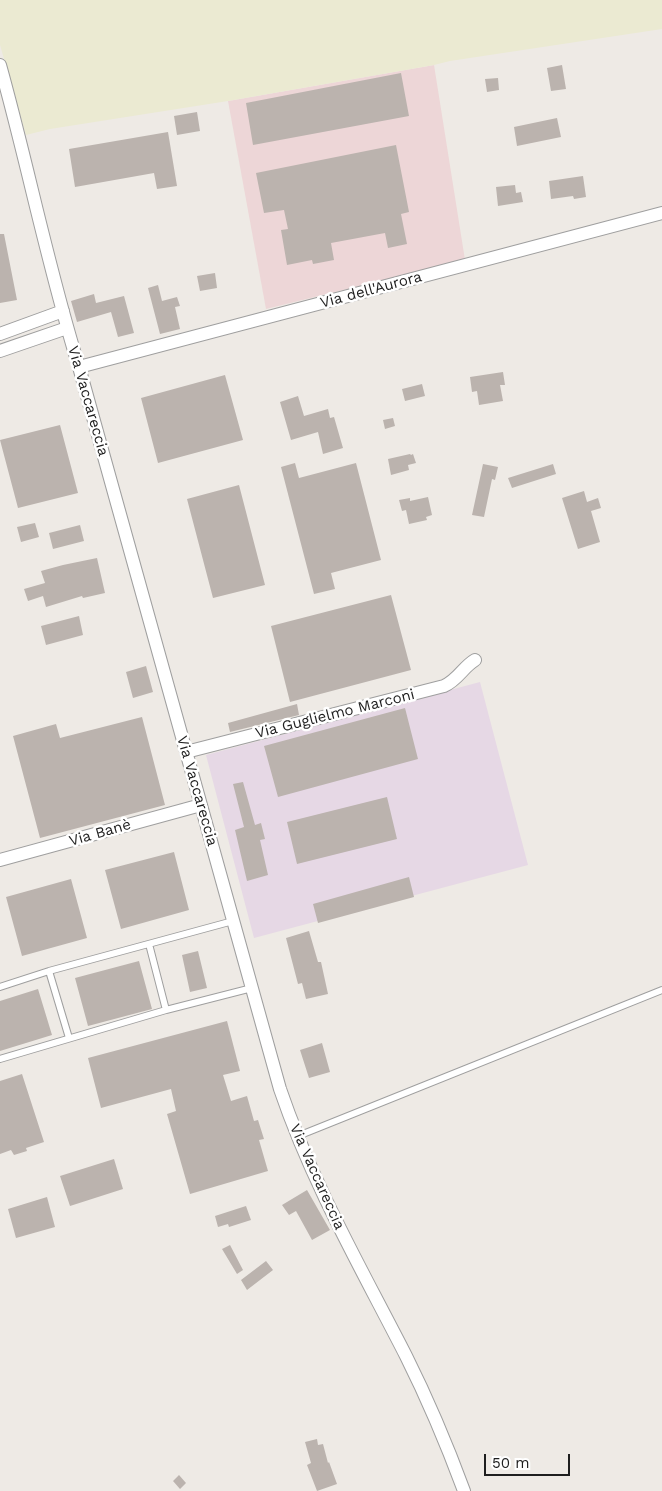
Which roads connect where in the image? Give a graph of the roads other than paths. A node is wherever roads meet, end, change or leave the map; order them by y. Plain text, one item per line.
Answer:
1 (0, 64) edge
2 (662, 213) edge
3 (62, 311) junction
4 (67, 328) junction
5 (0, 334) edge
6 (0, 351) edge
7 (79, 367) junction
8 (475, 660) dead end
9 (186, 752) junction
10 (201, 805) junction
11 (0, 860) edge
12 (233, 921) junction
13 (149, 944) junction
14 (49, 971) junction
15 (0, 987) edge
16 (252, 988) junction
17 (662, 990) edge
18 (166, 1010) junction
19 (69, 1038) junction
20 (0, 1058) edge
21 (298, 1136) junction
22 (464, 1491) edge

1 - 3 street, Via Vaccareccia
2 - 7 street, Via dell'Aurora
3 - 4 street, Via Vaccareccia
3 - 5 street
4 - 6 street
4 - 7 street, Via Vaccareccia
7 - 9 street, Via Vaccareccia
8 - 9 street, Via Guglielmo Marconi
9 - 10 street, Via Vaccareccia
10 - 11 street, Via Banè
10 - 12 street, Via Vaccareccia
12 - 13 lane
12 - 16 street, Via Vaccareccia
13 - 14 lane
13 - 18 lane
14 - 15 lane
14 - 19 lane
16 - 18 lane
16 - 21 street, Via Vaccareccia
17 - 21 lane
18 - 19 lane
19 - 20 lane
21 - 22 street, Via Vaccareccia

